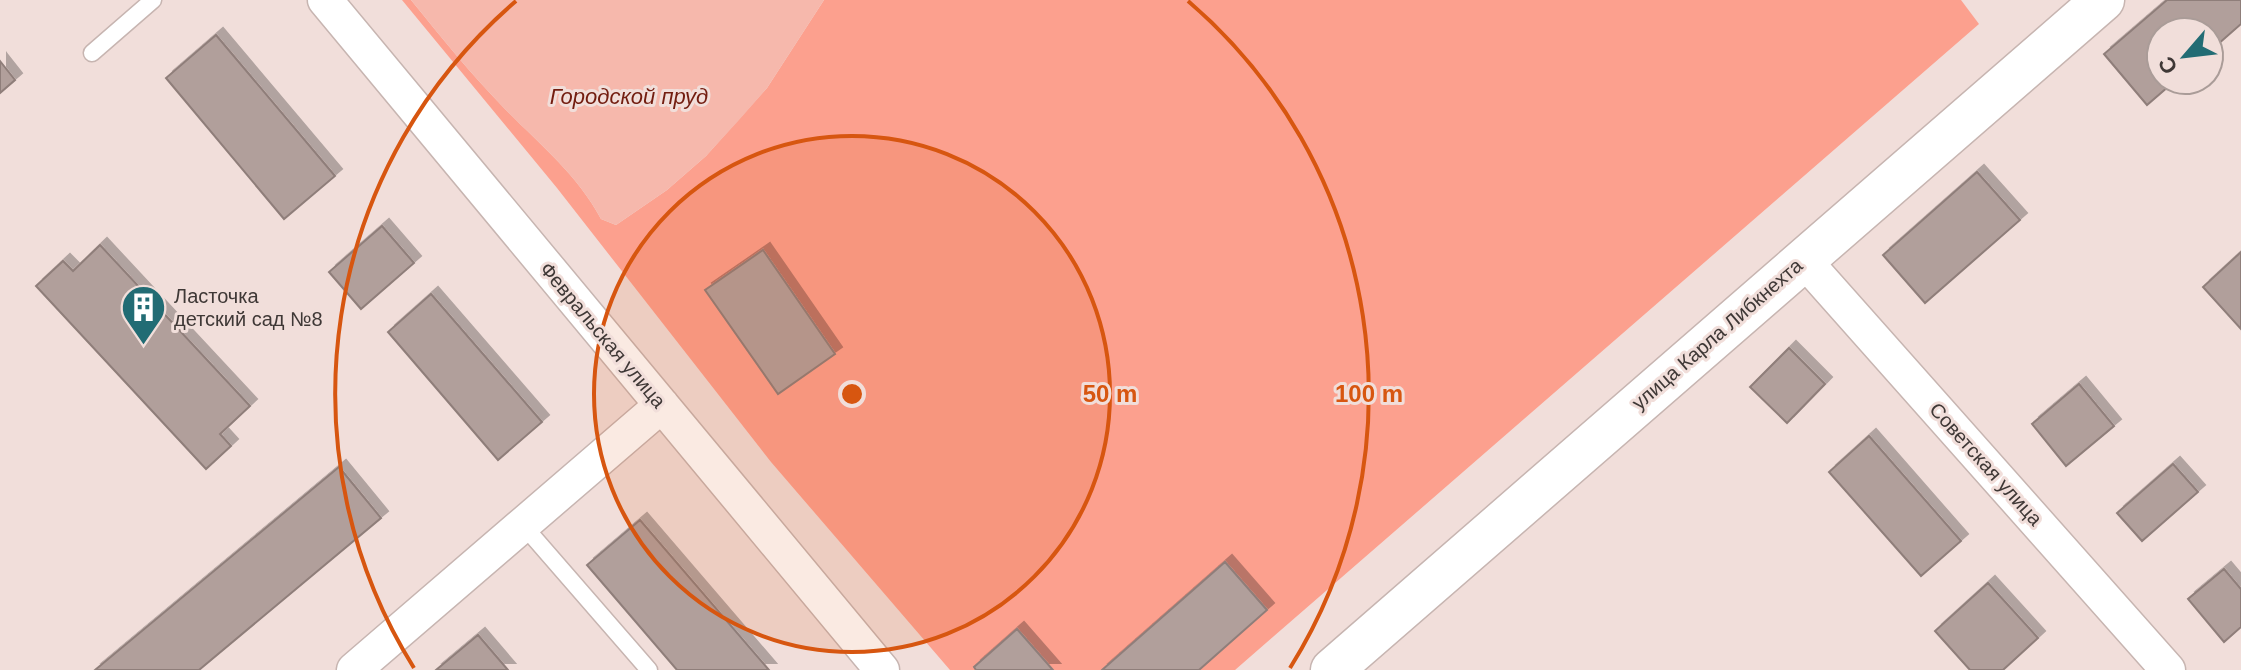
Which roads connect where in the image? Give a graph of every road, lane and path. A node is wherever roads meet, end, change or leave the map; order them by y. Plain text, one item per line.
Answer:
1 (153, 0) edge
2 (325, 0) edge
3 (2103, 0) edge
4 (92, 53) dead end
5 (1803, 259) junction
6 (662, 405) junction
7 (523, 525) junction
8 (354, 670) edge
9 (649, 670) edge
10 (882, 670) edge
11 (1332, 670) edge
12 (2168, 670) edge

1 - 4 lane
2 - 6 street, Февральская улица
3 - 5 street, улица Карла Либкнехта
5 - 11 street, улица Карла Либкнехта
5 - 12 street, Советская улица
6 - 7 street
6 - 10 street, Февральская улица
7 - 8 street
7 - 9 lane

